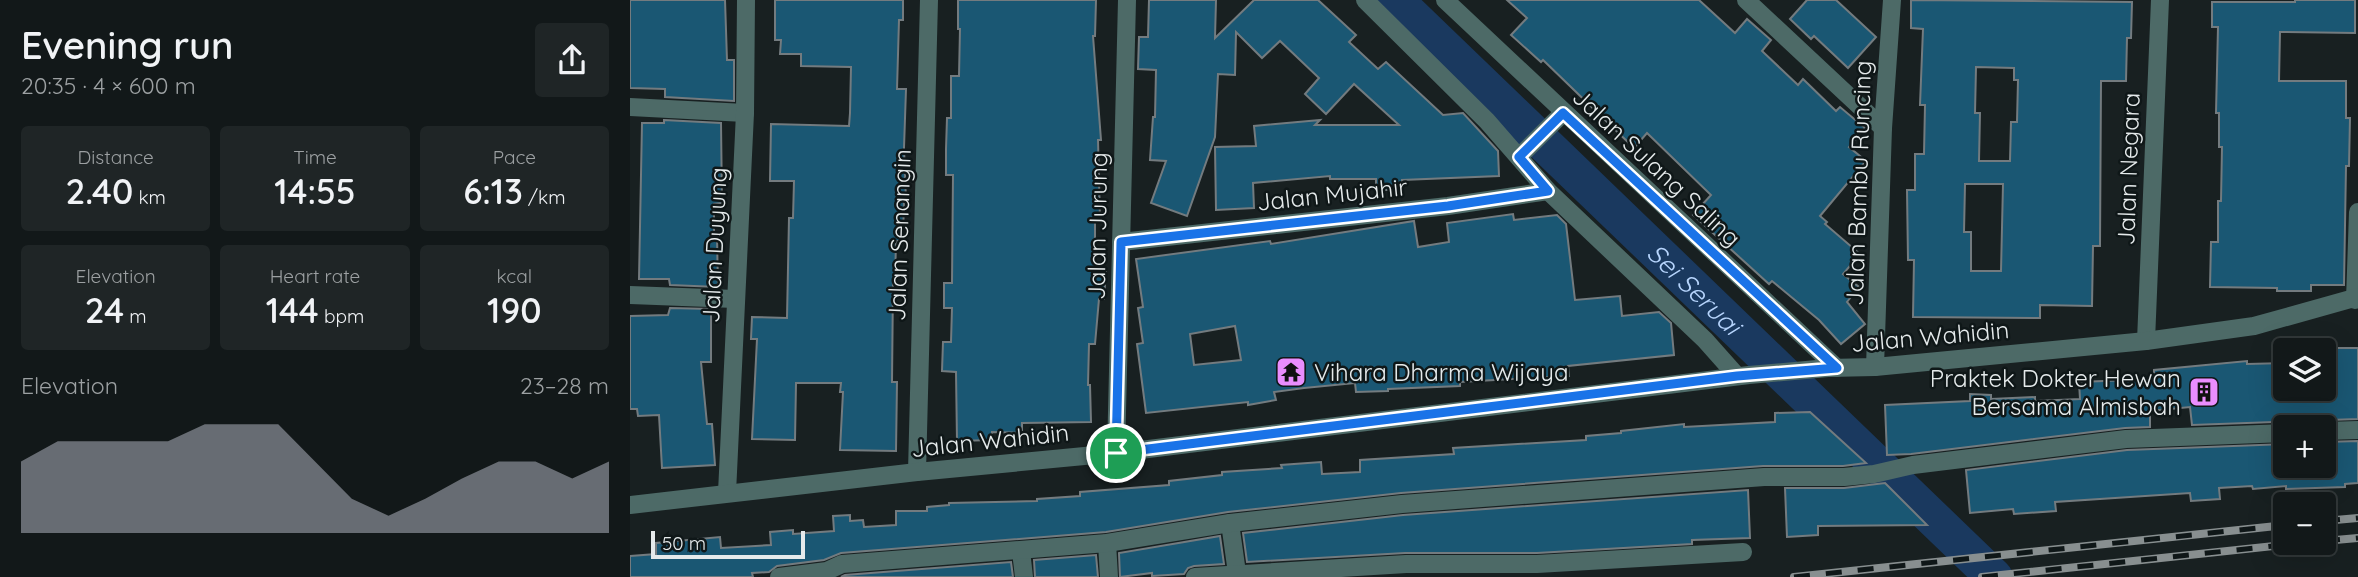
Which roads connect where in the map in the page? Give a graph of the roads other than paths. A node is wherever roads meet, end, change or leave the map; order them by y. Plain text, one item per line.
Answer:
1 (746, 0) edge
2 (929, 0) edge
3 (1127, 0) edge
4 (1365, 0) edge
5 (1445, 0) edge
6 (1746, 0) edge
7 (1892, 0) edge
8 (2160, 0) edge
9 (630, 107) edge
10 (745, 113) junction
11 (1560, 116) junction
12 (1883, 128) junction
13 (1524, 152) junction
14 (1548, 191) junction
15 (2358, 212) edge
16 (1121, 242) junction
17 (630, 295) edge
18 (735, 299) junction
19 (2357, 300) edge
20 (2146, 341) junction
21 (1833, 368) junction
22 (1875, 368) junction
23 (1743, 376) junction
24 (2358, 430) edge
25 (2336, 431) edge
26 (2273, 433) edge
27 (1116, 453) junction
28 (917, 472) junction
29 (727, 493) junction
30 (630, 505) edge
31 (1230, 523) junction
32 (1107, 543) junction
33 (1021, 551) junction
34 (1743, 552) dead end
35 (868, 569) edge
36 (1533, 570) edge
37 (1237, 573) junction
38 (779, 577) edge
39 (1024, 577) edge
40 (1109, 577) edge
41 (1195, 577) edge

1 - 10 street, Jalan Duyung
2 - 28 street, Jalan Senangin
3 - 16 street, Jalan Jurung
4 - 13 street
5 - 11 street, Jalan Sulang Saling
6 - 12 street
7 - 12 street, Jalan Bambu Runcing
8 - 20 street, Jalan Negara
9 - 10 street
10 - 18 street, Jalan Duyung
11 - 13 street
11 - 21 street, Jalan Sulang Saling
12 - 22 street, Jalan Bambu Runcing
13 - 14 street
14 - 16 street, Jalan Mujahir
14 - 23 street
15 - 19 street
16 - 27 street, Jalan Jurung
17 - 18 street
18 - 29 street, Jalan Duyung
19 - 20 street, Jalan Wahidin
20 - 22 street, Jalan Wahidin
21 - 22 street, Jalan Wahidin
21 - 23 street, Jalan Wahidin
23 - 27 street, Jalan Wahidin
24 - 25 street
26 - 31 street
27 - 28 street, Jalan Wahidin
28 - 29 street, Jalan Wahidin
29 - 30 street, Jalan Wahidin
31 - 32 street
31 - 37 street
32 - 33 street
32 - 40 street
33 - 35 street
33 - 39 street
34 - 36 street
35 - 38 street
36 - 37 street
37 - 41 street

